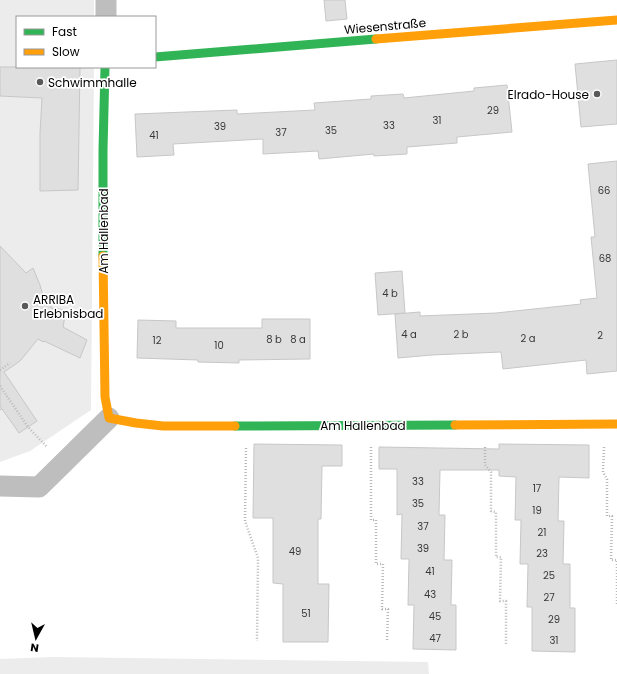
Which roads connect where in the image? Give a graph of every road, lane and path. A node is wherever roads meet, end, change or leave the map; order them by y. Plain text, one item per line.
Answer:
1 (106, 0) edge
2 (106, 16) edge
3 (617, 20) edge
4 (156, 56) edge
5 (105, 68) edge
6 (10, 363) dead end
7 (0, 370) edge
8 (0, 386) edge
9 (109, 418) junction
10 (485, 424) junction
11 (604, 424) junction
12 (617, 424) edge
13 (246, 425) junction
14 (372, 425) junction
15 (62, 464) junction
16 (0, 486) edge
17 (617, 605) edge
18 (257, 641) dead end
19 (387, 642) dead end
20 (506, 644) dead end

1 - 2 street
3 - 4 street, Wiesenstraße
5 - 9 street, Am Hallenbad
6 - 7 path
8 - 15 path
9 - 13 street, Am Hallenbad
9 - 15 street
10 - 11 street, Am Hallenbad
10 - 14 street, Am Hallenbad
10 - 20 path
11 - 12 street, Am Hallenbad
11 - 17 path
13 - 14 street, Am Hallenbad
13 - 18 path
14 - 19 path
15 - 16 street

